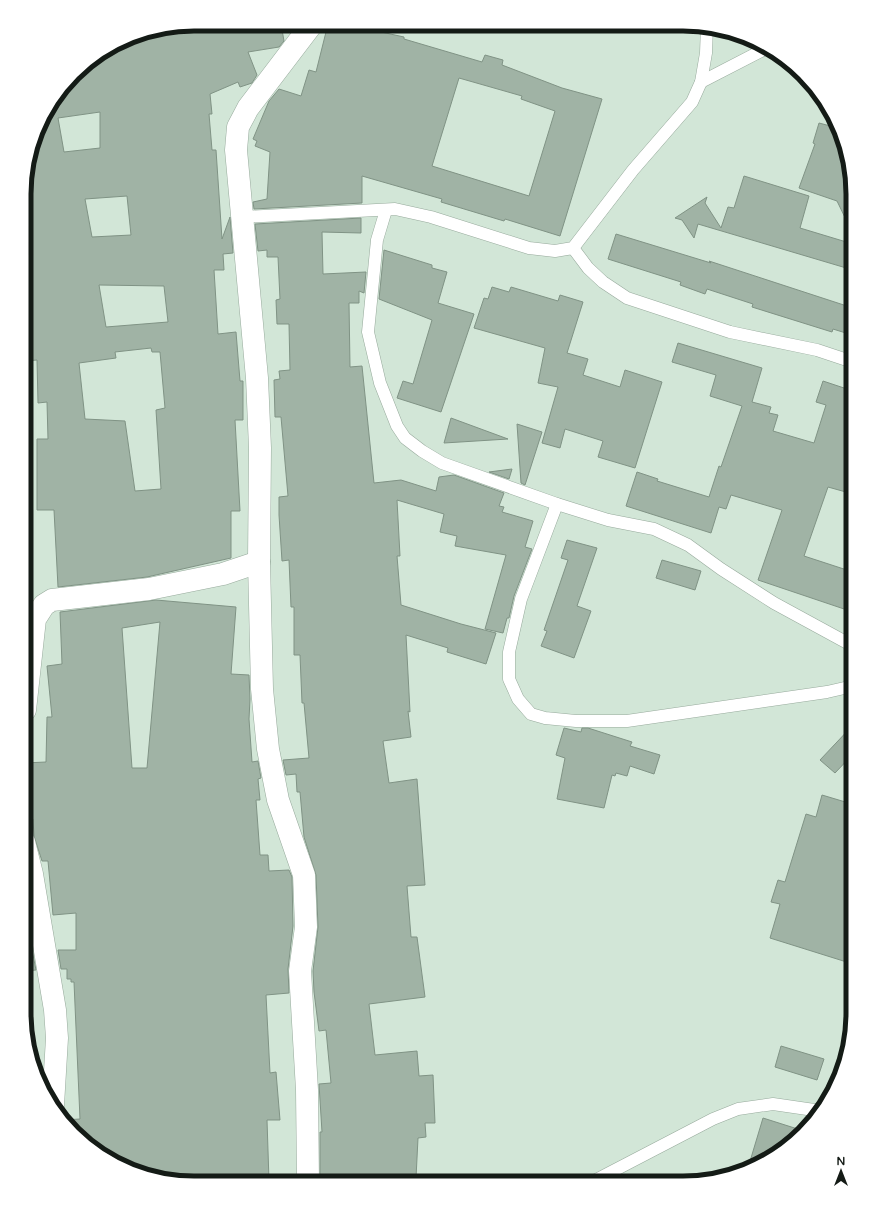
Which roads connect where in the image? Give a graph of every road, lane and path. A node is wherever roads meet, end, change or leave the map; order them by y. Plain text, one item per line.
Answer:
1 (307, 31) edge
2 (706, 32) edge
3 (761, 51) edge
4 (701, 82) junction
5 (386, 210) junction
6 (243, 217) junction
7 (573, 248) junction
8 (846, 360) edge
9 (557, 504) junction
10 (259, 562) junction
11 (34, 608) edge
12 (846, 642) edge
13 (31, 652) edge
14 (846, 688) edge
15 (31, 870) edge
16 (54, 1095) edge
17 (814, 1110) edge
18 (308, 1176) edge
19 (603, 1176) edge

1 - 6 street
2 - 4 lane
3 - 4 lane
4 - 7 lane
5 - 6 lane
5 - 7 lane
5 - 9 lane
6 - 10 street
7 - 8 lane
9 - 12 lane
9 - 14 lane
10 - 11 street
10 - 18 street
11 - 13 street
15 - 16 street
17 - 19 lane

